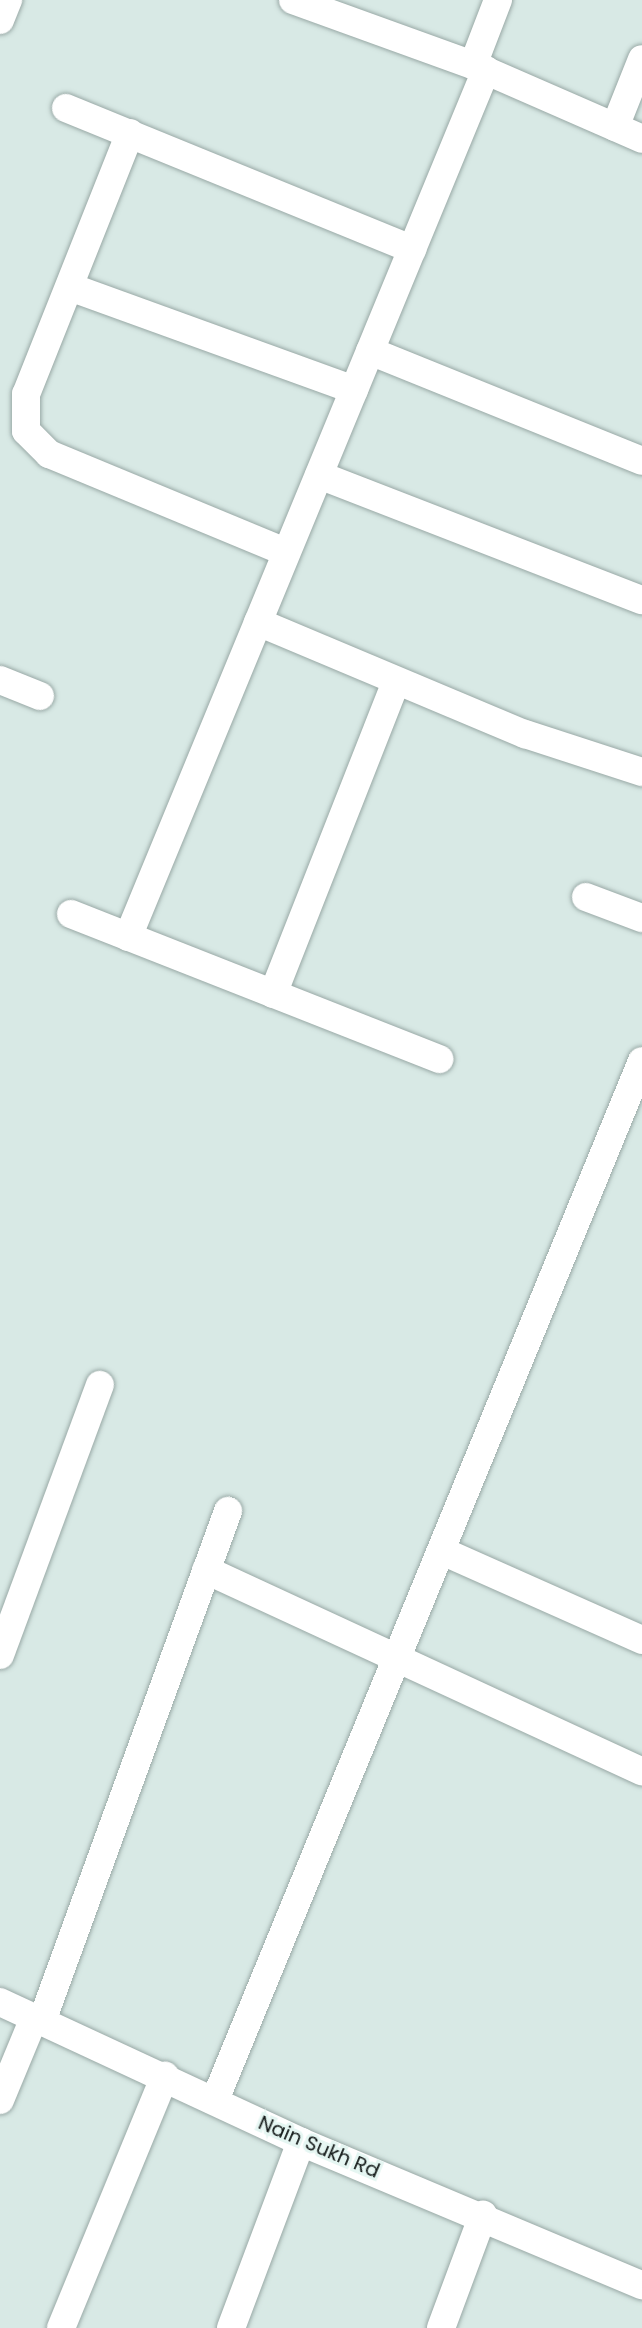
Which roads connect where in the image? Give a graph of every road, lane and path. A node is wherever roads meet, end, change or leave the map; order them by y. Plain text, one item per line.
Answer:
1 (8, 0) edge
2 (293, 0) edge
3 (498, 0) edge
4 (326, 7) edge
5 (0, 20) edge
6 (642, 59) edge
7 (479, 67) junction
8 (66, 108) dead end
9 (615, 127) junction
10 (130, 133) junction
11 (642, 139) edge
12 (412, 249) junction
13 (70, 287) junction
14 (370, 351) junction
15 (354, 390) junction
16 (642, 460) edge
17 (319, 475) junction
18 (286, 552) junction
19 (642, 600) edge
20 (258, 622) junction
21 (0, 680) edge
22 (396, 681) junction
23 (40, 696) dead end
24 (642, 772) edge
25 (586, 897) dead end
26 (71, 914) dead end
27 (642, 918) edge
28 (128, 937) junction
29 (273, 994) junction
30 (439, 1059) dead end
31 (642, 1061) edge
32 (100, 1385) dead end
33 (228, 1511) dead end
34 (442, 1551) junction
35 (206, 1570) junction
36 (642, 1640) edge
37 (0, 1655) edge
38 (397, 1659) junction
39 (642, 1771) edge
40 (0, 2002) edge
41 (38, 2019) junction
42 (165, 2076) junction
43 (0, 2100) edge
44 (215, 2100) junction
45 (301, 2142) junction
46 (483, 2215) junction
47 (642, 2285) edge
48 (61, 2328) edge
49 (231, 2328) edge
50 (441, 2328) edge

1 - 5 street
2 - 4 street
3 - 7 street
4 - 7 street
6 - 9 street
7 - 9 street
7 - 12 street
8 - 10 street
9 - 11 street
10 - 12 street
10 - 13 street
12 - 14 street
13 - 15 street
13 - 18 street
14 - 15 street
14 - 16 street
15 - 17 street
17 - 18 street
17 - 19 street
18 - 20 street
20 - 22 street
20 - 28 street
21 - 23 street
22 - 24 street
22 - 29 street
25 - 27 street
26 - 28 street
28 - 29 street
29 - 30 street
31 - 34 street
32 - 37 street
33 - 35 street
34 - 36 street
34 - 38 street
35 - 38 street
35 - 41 street
38 - 39 street
38 - 44 street
40 - 41 street, Nain Sukh Rd
41 - 42 street, Nain Sukh Rd
41 - 43 street
42 - 44 street, Nain Sukh Rd
42 - 48 street
44 - 45 street, Nain Sukh Rd
45 - 46 street, Nain Sukh Rd
45 - 49 street
46 - 47 street, Nain Sukh Rd
46 - 50 street

